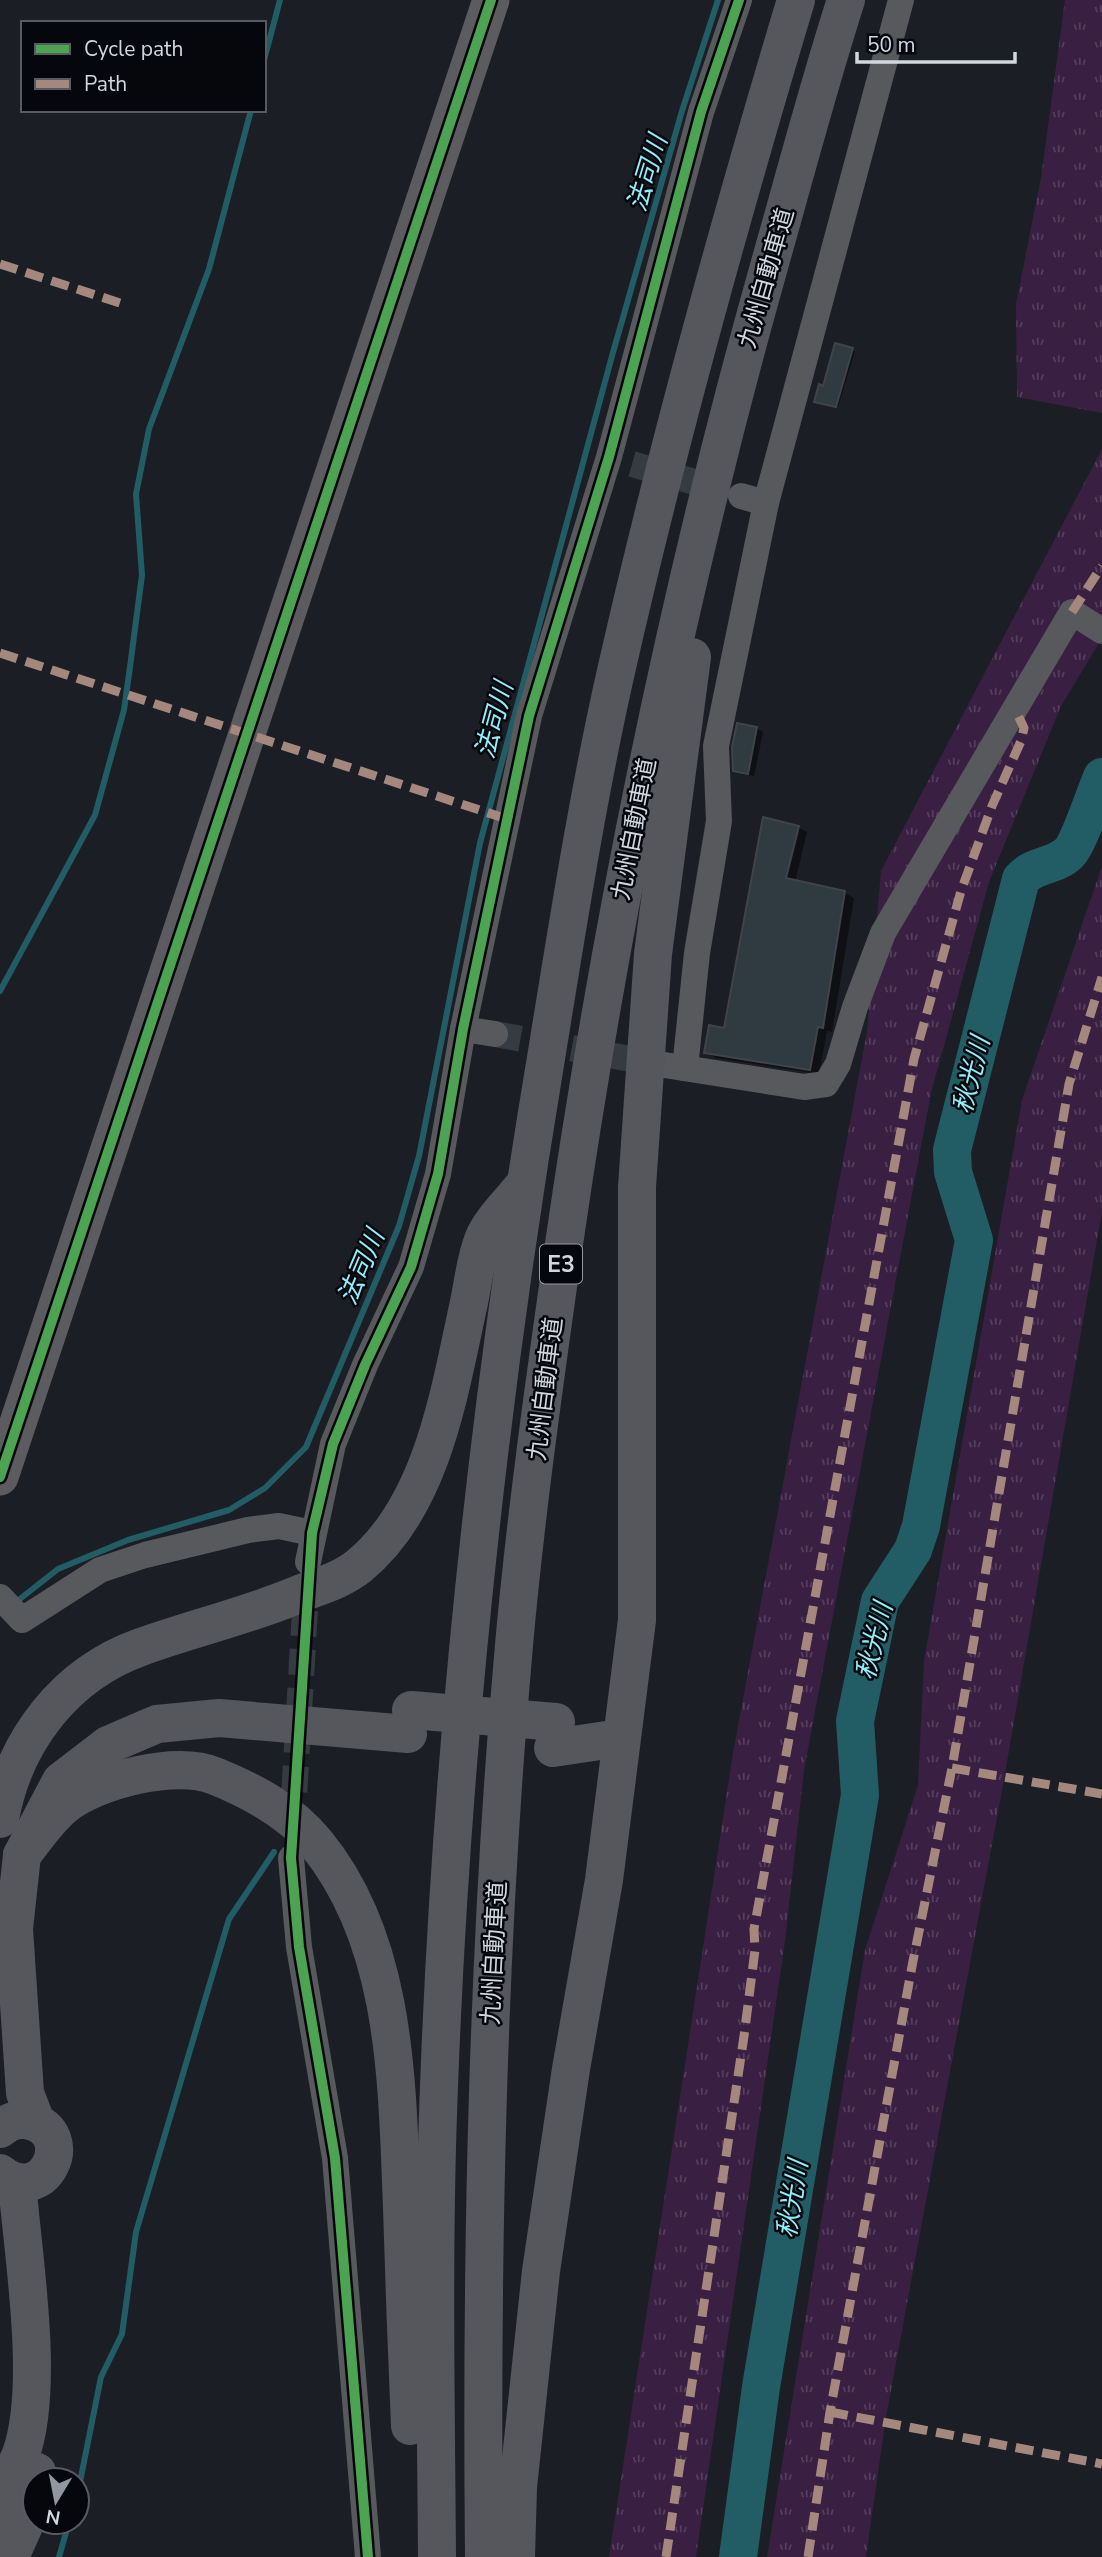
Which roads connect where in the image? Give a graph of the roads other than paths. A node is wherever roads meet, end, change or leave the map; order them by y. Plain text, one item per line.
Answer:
1 (491, 0) edge
2 (739, 0) edge
3 (796, 0) edge
4 (846, 0) edge
5 (901, 0) edge
6 (740, 490) junction
7 (1094, 626) edge
8 (463, 1029) junction
9 (495, 1034) tunnel mouth
10 (658, 1063) tunnel mouth
11 (685, 1068) junction
12 (526, 1182) junction
13 (0, 1476) edge
14 (312, 1533) junction
15 (308, 1562) tunnel mouth
16 (0, 1597) edge
17 (410, 1722) junction
18 (620, 1738) junction
19 (0, 1819) edge
20 (22, 1855) junction
21 (291, 1858) tunnel mouth
22 (0, 1892) edge
23 (0, 2011) edge
24 (14, 2125) edge
25 (18, 2178) edge
26 (41, 2466) edge
27 (0, 2485) edge
28 (21, 2498) edge
29 (0, 2516) edge
30 (21, 2532) edge
31 (10, 2557) edge
32 (368, 2557) edge
33 (415, 2557) edge
34 (437, 2557) edge
35 (484, 2557) edge
36 (516, 2557) edge

1 - 13 street
2 - 8 street
3 - 12 highway, 九州自動車道 / E3
4 - 6 highway, 九州自動車道 / E3
5 - 6 street
6 - 11 street
6 - 18 highway
6 - 35 highway, 九州自動車道 / E3
7 - 11 street
8 - 9 street
8 - 14 street
10 - 11 street
12 - 19 highway
12 - 34 highway, 九州自動車道 / E3
14 - 15 street
14 - 16 street
17 - 18 highway, bridge
17 - 20 highway
17 - 22 highway
18 - 36 highway
20 - 24 highway
20 - 33 highway
21 - 32 street
23 - 24 highway
24 - 25 highway
25 - 26 highway
25 - 27 highway
28 - 29 highway
30 - 31 highway

